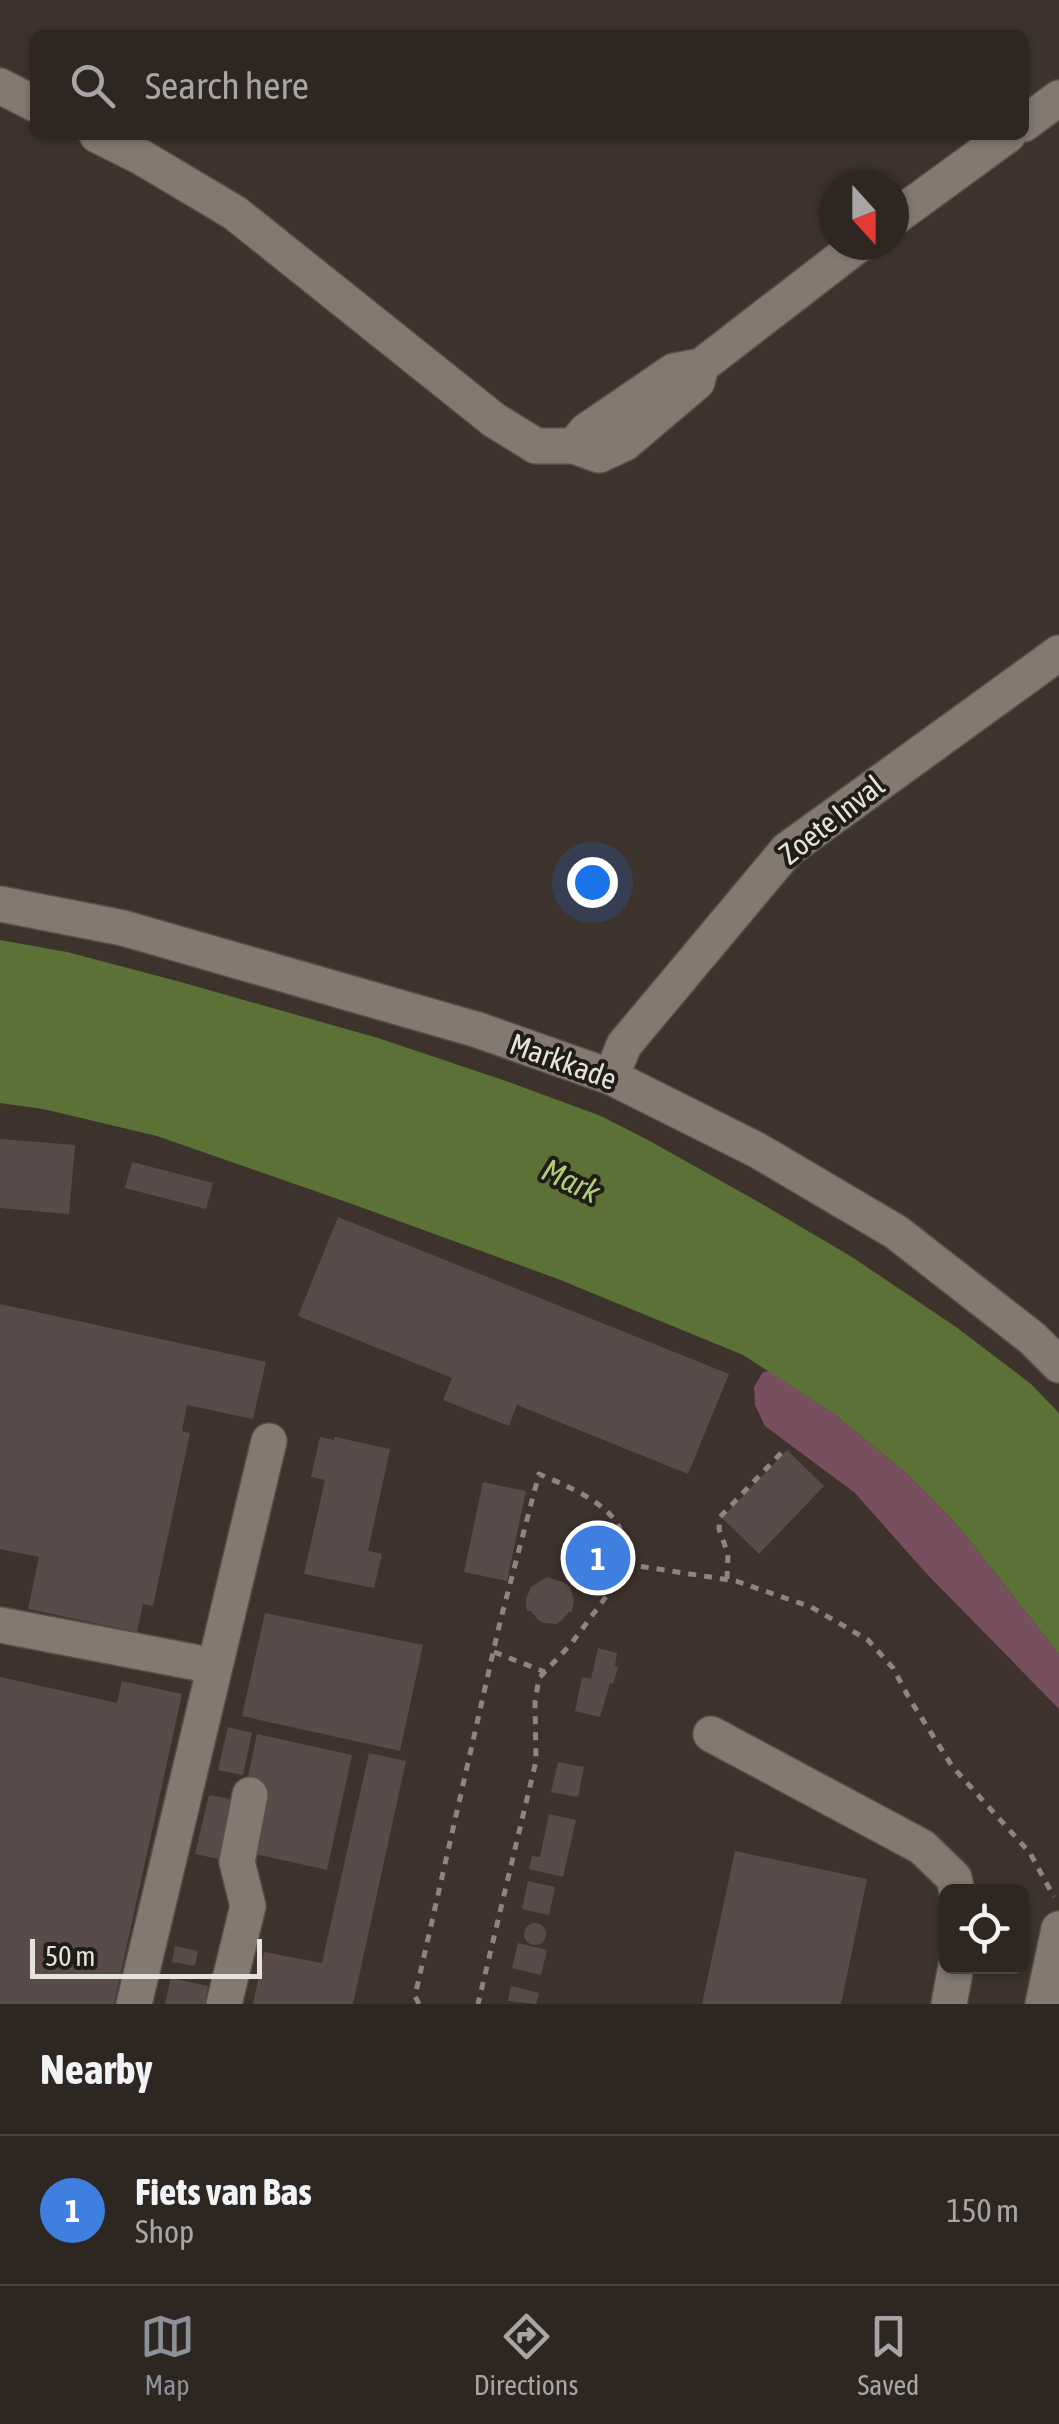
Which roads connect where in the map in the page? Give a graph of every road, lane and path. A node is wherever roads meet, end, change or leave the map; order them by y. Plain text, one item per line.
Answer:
1 (0, 86) edge
2 (1059, 98) edge
3 (30, 101) edge
4 (1029, 120) edge
5 (107, 140) edge
6 (1001, 140) edge
7 (909, 207) edge
8 (839, 260) edge
9 (1059, 653) edge
10 (0, 904) edge
11 (611, 1077) junction
12 (1059, 1366) edge
13 (269, 1440) dead end
14 (784, 1450) dead end
15 (624, 1564) junction
16 (728, 1579) junction
17 (0, 1625) edge
18 (494, 1652) junction
19 (214, 1666) junction
20 (545, 1672) junction
21 (711, 1734) dead end
22 (250, 1794) dead end
23 (955, 1884) edge
24 (1058, 1918) edge
25 (955, 1974) edge
26 (134, 2004) edge
27 (224, 2004) edge
28 (418, 2004) edge
29 (478, 2004) edge
30 (949, 2004) edge
31 (1043, 2004) edge

1 - 3 street
2 - 4 street
5 - 8 street
6 - 7 street
9 - 11 street, Zoete Inval
10 - 11 street, Markkade
11 - 12 street, Markkade
13 - 19 street
14 - 16 path
15 - 16 path
15 - 18 path
15 - 20 path
16 - 24 path
17 - 19 street
18 - 20 path
18 - 28 path
19 - 26 street
20 - 29 path
21 - 23 street
22 - 27 street
24 - 31 street
25 - 30 street

